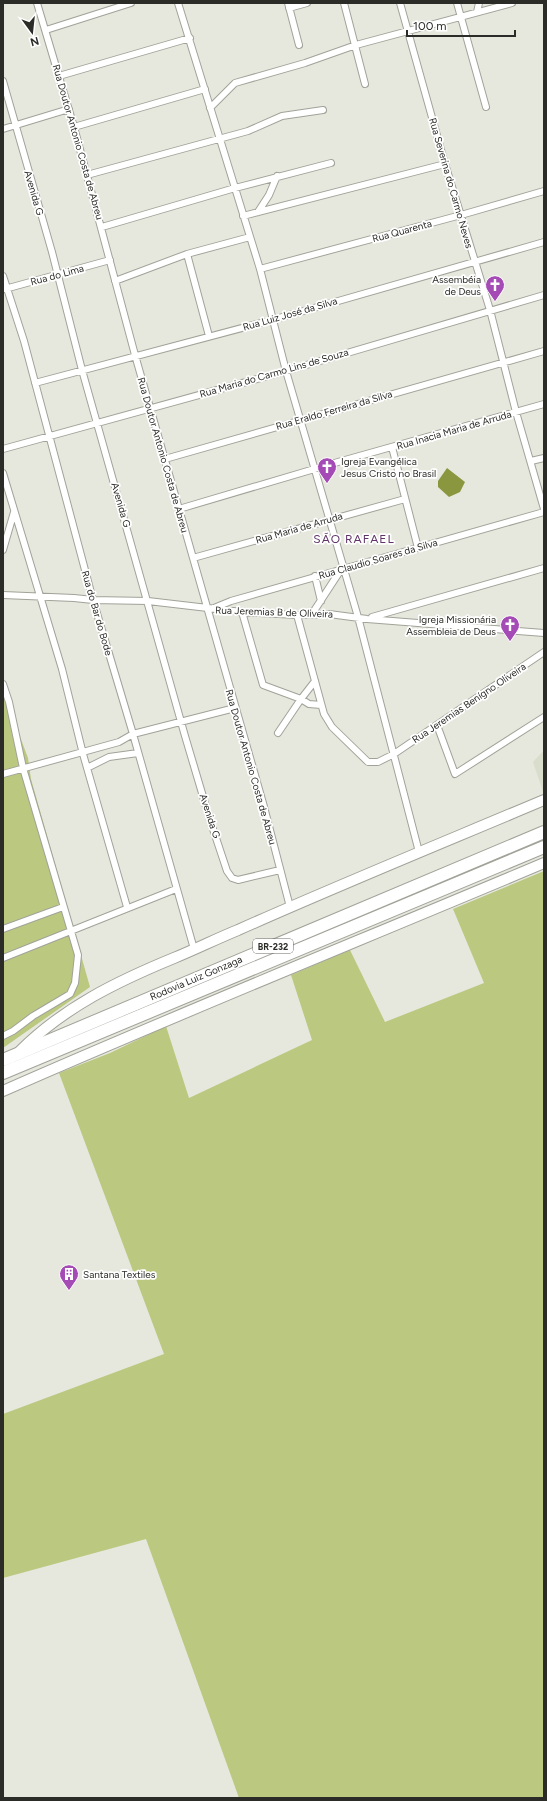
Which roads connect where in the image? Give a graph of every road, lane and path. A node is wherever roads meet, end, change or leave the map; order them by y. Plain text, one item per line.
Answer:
1 (37, 3) edge
2 (131, 3) edge
3 (178, 3) edge
4 (307, 3) edge
5 (344, 3) edge
6 (400, 3) edge
7 (457, 3) edge
8 (479, 3) edge
9 (512, 3) edge
10 (288, 6) edge
11 (478, 12) junction
12 (461, 17) junction
13 (46, 30) junction
14 (408, 31) junction
15 (190, 38) junction
16 (299, 45) dead end
17 (356, 45) junction
18 (60, 76) junction
19 (3, 81) edge
20 (365, 84) dead end
21 (205, 89) junction
22 (486, 107) dead end
23 (210, 108) junction
24 (69, 109) junction
25 (323, 110) dead end
26 (15, 125) junction
27 (74, 127) junction
28 (3, 129) edge
29 (219, 140) junction
30 (331, 163) dead end
31 (445, 164) junction
32 (87, 175) junction
33 (277, 176) junction
34 (235, 188) junction
35 (544, 191) edge
36 (258, 212) junction
37 (461, 215) junction
38 (243, 216) junction
39 (102, 227) junction
40 (250, 237) junction
41 (544, 242) edge
42 (187, 254) junction
43 (110, 260) junction
44 (474, 261) junction
45 (260, 269) junction
46 (57, 275) junction
47 (3, 276) edge
48 (116, 281) junction
49 (5, 289) edge
50 (544, 296) edge
51 (490, 310) junction
52 (272, 320) junction
53 (209, 336) junction
54 (544, 351) edge
55 (134, 355) junction
56 (503, 363) junction
57 (82, 370) junction
58 (286, 371) junction
59 (35, 383) junction
60 (544, 404) edge
61 (149, 408) junction
62 (516, 412) junction
63 (300, 420) junction
64 (98, 423) junction
65 (49, 436) junction
66 (392, 447) junction
67 (3, 449) edge
68 (544, 458) edge
69 (165, 459) junction
70 (531, 462) junction
71 (315, 469) junction
72 (3, 473) edge
73 (404, 498) junction
74 (179, 509) junction
75 (544, 510) edge
76 (14, 512) junction
77 (330, 520) junction
78 (418, 548) junction
79 (3, 550) edge
80 (193, 558) junction
81 (343, 568) junction
82 (544, 568) edge
83 (315, 576) junction
84 (3, 595) edge
85 (40, 597) junction
86 (93, 600) junction
87 (148, 601) junction
88 (321, 601) junction
89 (209, 609) junction
90 (242, 612) junction
91 (297, 614) junction
92 (312, 614) junction
93 (358, 617) junction
94 (367, 619) junction
95 (544, 633) edge
96 (544, 652) edge
97 (315, 681) junction
98 (3, 684) edge
99 (301, 699) junction
100 (321, 705) junction
101 (235, 708) junction
102 (544, 717) edge
103 (182, 721) junction
104 (437, 725) junction
105 (278, 733) dead end
106 (133, 734) junction
107 (138, 753) junction
108 (83, 754) junction
109 (394, 754) junction
110 (23, 768) junction
111 (87, 768) junction
112 (3, 774) edge
113 (544, 800) edge
114 (544, 832) edge
115 (544, 847) edge
116 (419, 852) junction
117 (544, 863) edge
118 (280, 870) junction
119 (176, 889) junction
120 (63, 907) junction
121 (290, 907) junction
122 (127, 908) junction
123 (3, 929) edge
124 (70, 930) junction
125 (194, 949) junction
126 (3, 958) edge
127 (3, 1036) edge
128 (18, 1054) junction
129 (3, 1060) edge
130 (3, 1073) edge
131 (3, 1091) edge

1 - 13 street, Rua Doutor Antonio Costa de Abreu
2 - 13 street
3 - 15 street
4 - 10 street
5 - 17 street
6 - 14 street, Rua Severina do Carmo Neves
7 - 12 street
8 - 11 street
9 - 11 street
10 - 16 street
11 - 12 street
12 - 14 street
12 - 22 street
13 - 18 street, Rua Doutor Antonio Costa de Abreu
14 - 17 street
14 - 31 street, Rua Severina do Carmo Neves
15 - 18 street
15 - 21 street
17 - 20 street
17 - 23 street
18 - 24 street, Rua Doutor Antonio Costa de Abreu
19 - 26 street, Avenida G
21 - 23 street
21 - 27 street
23 - 29 street
24 - 26 street
24 - 27 street, Rua Doutor Antonio Costa de Abreu
25 - 29 street
26 - 28 street
26 - 46 street, Avenida G
27 - 32 street, Rua Doutor Antonio Costa de Abreu
29 - 32 street
29 - 34 street
30 - 33 street
31 - 36 street
31 - 37 street, Rua Severina do Carmo Neves
32 - 39 street, Rua Doutor Antonio Costa de Abreu
33 - 34 street
33 - 36 street
34 - 38 street
34 - 39 street
35 - 37 street, Rua Quarenta
36 - 38 street
37 - 44 street, Rua Severina do Carmo Neves
37 - 45 street, Rua Quarenta
38 - 40 street
39 - 43 street, Rua Doutor Antonio Costa de Abreu
40 - 42 street
40 - 45 street
41 - 44 street, Rua Luiz José da Silva
42 - 48 street
42 - 53 street
43 - 46 street, Rua do Lima
43 - 48 street, Rua Doutor Antonio Costa de Abreu
44 - 51 street, Rua Severina do Carmo Neves
44 - 52 street, Rua Luiz José da Silva
45 - 52 street
46 - 49 street, Rua do Lima
46 - 57 street, Avenida G
47 - 49 street, Rua do Bar do Bode
48 - 55 street, Rua Doutor Antonio Costa de Abreu
49 - 59 street, Rua do Bar do Bode
50 - 51 street, Rua Maria do Carmo Lins de Souza
51 - 56 street, Rua Severina do Carmo Neves
51 - 58 street, Rua Maria do Carmo Lins de Souza
52 - 53 street, Rua Luiz José da Silva
52 - 58 street
53 - 55 street, Rua Luiz José da Silva
54 - 56 street, Rua Eraldo Ferreira da Silva
55 - 57 street, Rua Luiz José da Silva
55 - 61 street, Rua Doutor Antonio Costa de Abreu
56 - 62 street, Rua Severina do Carmo Neves
56 - 63 street, Rua Eraldo Ferreira da Silva
57 - 59 street, Rua Luiz José da Silva
57 - 64 street, Avenida G
58 - 61 street, Rua Maria do Carmo Lins de Souza
58 - 63 street
59 - 65 street, Rua do Bar do Bode
60 - 62 street, Rua Inacia Maria de Arruda
61 - 64 street, Rua Maria do Carmo Lins de Souza
61 - 69 street, Rua Doutor Antonio Costa de Abreu
62 - 66 street, Rua Inacia Maria de Arruda
62 - 70 street, Rua Severina do Carmo Neves
63 - 69 street, Rua Eraldo Ferreira da Silva
63 - 71 street
64 - 65 street, Rua Maria do Carmo Lins de Souza
64 - 87 street, Avenida G
65 - 67 street, Rua Maria do Carmo Lins de Souza
65 - 86 street, Rua do Bar do Bode
66 - 71 street, Rua Inacia Maria de Arruda
66 - 73 street
68 - 70 street
69 - 74 street, Rua Doutor Antonio Costa de Abreu
70 - 75 street, Rua Severina do Carmo Neves
71 - 74 street, Rua Inacia Maria de Arruda
71 - 77 street
72 - 76 street
73 - 77 street, Rua Maria de Arruda
73 - 78 street
74 - 80 street, Rua Doutor Antonio Costa de Abreu
75 - 78 street, Rua Claudio Soares da Silva
76 - 79 street
76 - 85 street
77 - 80 street, Rua Maria de Arruda
77 - 81 street
78 - 81 street, Rua Claudio Soares da Silva
80 - 89 street, Rua Doutor Antonio Costa de Abreu
81 - 83 street, Rua Claudio Soares da Silva
81 - 88 street
81 - 93 street
82 - 94 street
83 - 88 street
83 - 89 street, Rua Claudio Soares da Silva
84 - 85 street, Rua Jeremias B de Oliveira
85 - 86 street, Rua Jeremias B de Oliveira
85 - 108 street
86 - 87 street, Rua Jeremias B de Oliveira
86 - 106 street, Rua do Bar do Bode
87 - 89 street, Rua Jeremias B de Oliveira
87 - 103 street, Avenida G
88 - 92 street
89 - 90 street, Rua Jeremias B de Oliveira
89 - 101 street, Rua Doutor Antonio Costa de Abreu
90 - 91 street, Rua Jeremias B de Oliveira
90 - 99 street
91 - 92 street, Rua Jeremias B de Oliveira
91 - 97 street
92 - 93 street, Rua Jeremias B de Oliveira
93 - 94 street, Rua Jeremias B de Oliveira
93 - 109 street
94 - 95 street, Rua Jeremias B de Oliveira
96 - 104 street, Rua Jeremias Benígno Oliveira
97 - 99 street
97 - 100 street
98 - 110 street
99 - 100 street
99 - 105 street
100 - 109 street, Rua Jeremias Benígno Oliveira
101 - 103 street
101 - 118 street, Rua Doutor Antonio Costa de Abreu
102 - 104 street
103 - 106 street
103 - 118 street, Avenida G
104 - 109 street, Rua Jeremias Benígno Oliveira
106 - 107 street, Rua do Bar do Bode
106 - 108 street
107 - 111 street
107 - 119 street, Rua do Bar do Bode
108 - 110 street
108 - 111 street
109 - 116 street
110 - 112 street
110 - 120 street
111 - 122 street
113 - 116 main road, BR-232
114 - 128 highway, Rodovia Luiz Gonzaga / BR-232
115 - 130 highway, Rodovia Luiz Gonzaga / BR-232
116 - 121 main road, BR-232
117 - 131 main road, BR-232
118 - 121 street, Rua Doutor Antonio Costa de Abreu
119 - 122 street
119 - 125 street, Rua do Bar do Bode
120 - 123 street
120 - 124 street
121 - 125 main road, BR-232
122 - 124 street
124 - 126 street
124 - 127 street
125 - 128 main road
128 - 129 highway, Rodovia Luiz Gonzaga / BR-232

